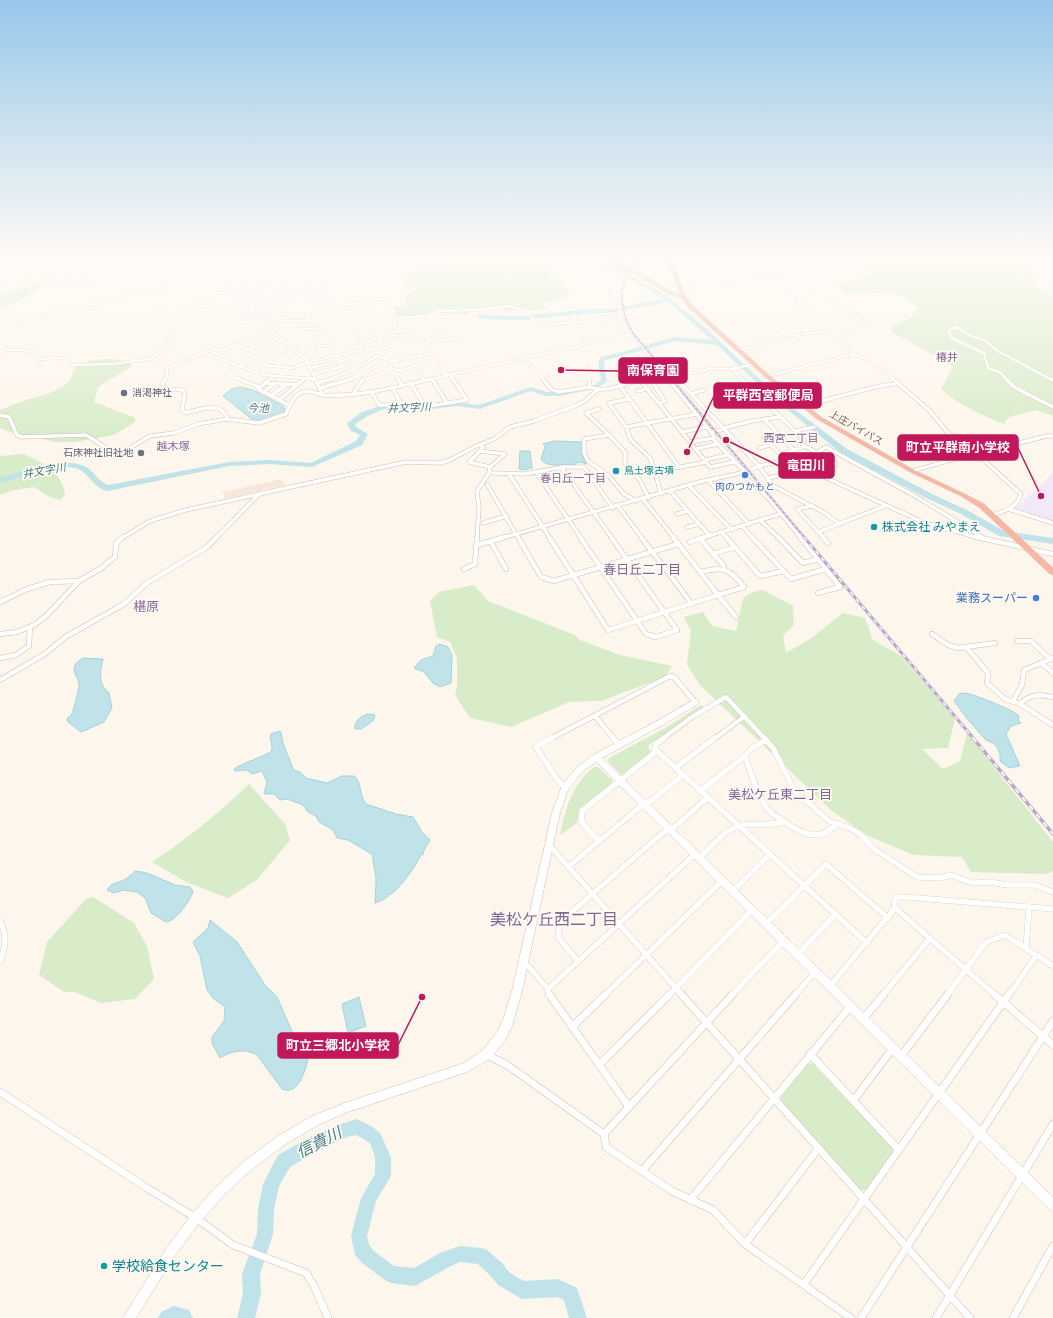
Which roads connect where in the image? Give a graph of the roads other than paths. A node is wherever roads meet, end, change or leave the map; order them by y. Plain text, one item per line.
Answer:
1 (48, 316) edge
2 (183, 316) edge
3 (243, 316) edge
4 (259, 316) edge
5 (264, 316) edge
6 (311, 316) edge
7 (429, 316) edge
8 (531, 316) edge
9 (616, 316) edge
10 (701, 316) edge
11 (813, 316) edge
12 (856, 316) edge
13 (395, 318) joint
14 (612, 318) junction
15 (306, 320) junction
16 (16, 323) dead end
17 (234, 323) dead end
18 (239, 323) junction
19 (269, 328) junction
20 (299, 329) dead end
21 (322, 329) junction
22 (414, 329) dead end
23 (826, 331) junction
24 (400, 332) junction
25 (276, 334) junction
26 (631, 334) junction
27 (833, 336) junction
28 (407, 337) junction
29 (457, 338) dead end
30 (382, 339) junction
31 (450, 339) junction
32 (282, 340) junction
33 (429, 340) junction
34 (425, 342) junction
35 (372, 344) junction
36 (235, 345) junction
37 (314, 346) junction
38 (291, 348) junction
39 (298, 349) dead end
40 (249, 350) junction
41 (739, 350) junction
42 (0, 351) edge
43 (358, 351) junction
44 (394, 351) junction
45 (258, 353) junction
46 (432, 353) junction
47 (206, 354) junction
48 (854, 354) junction
49 (344, 355) junction
50 (420, 356) junction
51 (376, 357) junction
52 (150, 359) junction
53 (523, 359) junction
54 (346, 360) junction
55 (385, 360) junction
56 (307, 361) junction
57 (397, 362) junction
58 (753, 364) junction
59 (239, 365) junction
60 (349, 366) junction
61 (588, 366) dead end
62 (167, 368) junction
63 (310, 368) junction
64 (389, 368) junction
65 (734, 368) junction
66 (352, 370) junction
67 (418, 372) dead end
68 (313, 374) junction
69 (448, 375) junction
70 (274, 376) junction
71 (674, 376) junction
72 (767, 376) junction
73 (358, 377) junction
74 (397, 377) dead end
75 (305, 378) junction
76 (432, 378) junction
77 (667, 378) junction
78 (315, 379) junction
79 (650, 379) junction
80 (424, 380) junction
81 (640, 380) junction
82 (1053, 380) edge
83 (265, 383) junction
84 (276, 383) junction
85 (317, 383) junction
86 (411, 383) junction
87 (899, 383) junction
88 (287, 384) junction
89 (298, 385) junction
90 (402, 385) junction
91 (259, 386) junction
92 (620, 386) junction
93 (392, 387) junction
94 (320, 388) junction
95 (593, 388) junction
96 (648, 389) junction
97 (704, 390) dead end
98 (637, 391) dead end
99 (372, 392) junction
100 (263, 393) junction
101 (353, 394) junction
102 (690, 394) junction
103 (323, 395) junction
104 (271, 396) junction
105 (629, 399) junction
106 (279, 400) junction
107 (447, 403) junction
108 (660, 403) junction
109 (289, 405) junction
110 (402, 405) junction
111 (424, 405) junction
112 (1053, 407) edge
113 (599, 409) dead end
114 (809, 410) junction
115 (697, 414) junction
116 (0, 415) edge
117 (779, 417) junction
118 (227, 419) junction
119 (672, 419) junction
120 (764, 419) junction
121 (647, 423) junction
122 (626, 427) junction
123 (707, 427) junction
124 (814, 427) dead end
125 (724, 429) junction
126 (795, 431) junction
127 (682, 432) junction
128 (711, 432) junction
129 (609, 435) junction
130 (1053, 436) edge
131 (714, 438) junction
132 (764, 438) dead end
133 (690, 442) junction
134 (718, 444) junction
135 (481, 445) junction
136 (770, 445) junction
137 (805, 446) junction
138 (759, 448) dead end
139 (696, 449) junction
140 (794, 450) junction
141 (480, 451) junction
142 (816, 453) junction
143 (976, 453) junction
144 (727, 455) junction
145 (781, 455) junction
146 (787, 460) junction
147 (705, 461) junction
148 (734, 462) junction
149 (590, 464) junction
150 (759, 466) junction
151 (490, 467) junction
152 (561, 467) junction
153 (679, 467) junction
154 (547, 468) dead end
155 (912, 471) junction
156 (536, 472) junction
157 (655, 472) junction
158 (743, 472) junction
159 (492, 473) dead end
160 (510, 474) junction
161 (818, 474) junction
162 (777, 476) dead end
163 (768, 478) junction
164 (708, 480) junction
165 (487, 484) dead end
166 (689, 486) junction
167 (670, 491) junction
168 (260, 493) junction
169 (661, 494) junction
170 (649, 498) junction
171 (643, 500) junction
172 (636, 502) junction
173 (812, 506) junction
174 (885, 506) junction
175 (616, 507) junction
176 (1011, 510) junction
177 (688, 511) junction
178 (593, 513) junction
179 (677, 514) dead end
180 (780, 514) junction
181 (507, 516) junction
182 (994, 517) junction
183 (568, 520) junction
184 (760, 520) junction
185 (483, 523) dead end
186 (1053, 523) edge
187 (699, 524) junction
188 (749, 524) junction
189 (840, 524) junction
190 (742, 526) junction
191 (543, 527) junction
192 (686, 527) dead end
193 (732, 530) junction
194 (818, 532) junction
195 (722, 533) junction
196 (518, 534) junction
197 (710, 536) junction
198 (700, 539) junction
199 (986, 540) junction
200 (491, 542) junction
201 (690, 542) dead end
202 (678, 544) junction
203 (828, 544) dead end
204 (477, 545) junction
205 (734, 547) junction
206 (1028, 549) junction
207 (653, 552) junction
208 (713, 554) junction
209 (1053, 554) edge
210 (628, 559) junction
211 (818, 559) junction
212 (724, 566) dead end
213 (600, 567) junction
214 (464, 568) dead end
215 (826, 569) junction
216 (506, 570) dead end
217 (784, 571) junction
218 (700, 572) junction
219 (1052, 573) edge
220 (573, 575) junction
221 (79, 581) junction
222 (818, 593) dead end
223 (718, 595) junction
224 (0, 602) edge
225 (691, 603) junction
226 (665, 612) junction
227 (736, 617) dead end
228 (636, 621) junction
229 (30, 627) junction
230 (0, 634) edge
231 (932, 634) dead end
232 (1017, 641) dead end
233 (995, 643) dead end
234 (967, 648) junction
235 (0, 658) edge
236 (1051, 658) edge
237 (1041, 663) junction
238 (1053, 673) edge
239 (0, 680) edge
240 (1053, 697) edge
241 (1013, 701) junction
242 (695, 702) joint
243 (1020, 704) junction
244 (595, 716) junction
245 (745, 716) junction
246 (1053, 725) edge
247 (766, 740) junction
248 (619, 745) junction
249 (657, 750) junction
250 (745, 756) junction
251 (596, 757) junction
252 (676, 768) junction
253 (683, 775) junction
254 (619, 780) junction
255 (565, 788) junction
256 (700, 791) junction
257 (708, 797) junction
258 (644, 804) junction
259 (783, 822) junction
260 (838, 824) junction
261 (738, 826) junction
262 (670, 829) junction
263 (599, 841) junction
264 (550, 846) junction
265 (770, 854) junction
266 (697, 856) junction
267 (568, 867) junction
268 (722, 881) junction
269 (804, 886) junction
270 (733, 891) junction
271 (1053, 892) edge
272 (593, 895) junction
273 (1029, 907) junction
274 (896, 908) junction
275 (752, 910) junction
276 (1053, 910) edge
277 (836, 915) junction
278 (888, 918) junction
279 (0, 920) edge
280 (619, 924) junction
281 (766, 924) junction
282 (930, 938) junction
283 (783, 941) junction
284 (867, 943) junction
285 (1026, 949) junction
286 (646, 955) junction
287 (797, 955) junction
288 (1036, 956) junction
289 (0, 961) edge
290 (578, 962) junction
291 (523, 963) junction
292 (1053, 966) edge
293 (966, 969) junction
294 (815, 972) junction
295 (830, 986) junction
296 (676, 988) junction
297 (548, 989) junction
298 (1004, 1002) junction
299 (850, 1007) junction
300 (863, 1019) junction
301 (1053, 1021) edge
302 (706, 1022) junction
303 (572, 1027) junction
304 (1043, 1036) junction
305 (1053, 1044) edge
306 (893, 1048) junction
307 (486, 1054) junction
308 (810, 1054) junction
309 (901, 1056) junction
310 (739, 1059) junction
311 (599, 1065) junction
312 (0, 1092) edge
313 (939, 1094) junction
314 (774, 1098) junction
315 (853, 1101) junction
316 (629, 1107) junction
317 (1053, 1124) edge
318 (980, 1133) junction
319 (604, 1134) junction
320 (818, 1149) junction
321 (899, 1150) junction
322 (642, 1171) junction
323 (1023, 1175) junction
324 (690, 1200) junction
325 (865, 1200) junction
326 (1053, 1205) edge
327 (196, 1218) junction
328 (746, 1244) junction
329 (1053, 1246) edge
330 (907, 1247) junction
331 (804, 1284) junction
332 (950, 1296) junction
333 (129, 1318) edge
334 (328, 1318) edge
335 (852, 1318) edge
336 (861, 1318) edge
337 (936, 1318) edge
338 (970, 1318) edge
339 (1013, 1318) edge

1 - 16 street
2 - 52 street
3 - 18 street
4 - 18 street
5 - 19 street
6 - 15 street
7 - 13 street
8 - 14 street
9 - 14 street
10 - 41 highway, 上庄バイパス
11 - 23 street
12 - 27 street
13 - 24 street
14 - 26 street
15 - 19 street
15 - 21 street
17 - 18 street
19 - 25 street
19 - 36 street
20 - 21 street
21 - 37 street
22 - 24 street
23 - 27 street
23 - 41 street
24 - 28 street
25 - 32 street
25 - 40 street
26 - 53 street
26 - 77 street
27 - 48 street
28 - 30 street
28 - 34 street
28 - 44 street
29 - 31 street
30 - 35 street
30 - 37 street
31 - 33 street
31 - 33 street
32 - 38 street
32 - 45 street
33 - 34 street
34 - 46 street
35 - 43 street
35 - 44 street
36 - 40 street
36 - 47 street
37 - 39 street
37 - 56 street
38 - 56 street
38 - 56 street
40 - 45 street
41 - 58 highway, 上庄バイパス
42 - 52 street
43 - 49 street
43 - 51 street
44 - 55 street
45 - 59 street
46 - 50 street
46 - 69 street
47 - 59 street
47 - 62 street
48 - 72 street
48 - 87 street
49 - 54 street
49 - 56 street
50 - 57 street
50 - 64 street
51 - 55 street
51 - 66 street
52 - 62 street
53 - 69 street
53 - 95 street
54 - 60 street
54 - 63 street
55 - 57 street
55 - 73 street
56 - 63 street
57 - 64 street
58 - 65 street
58 - 72 highway, 上庄バイパス
59 - 70 street
59 - 91 street
60 - 66 street
60 - 68 street
61 - 95 street
62 - 118 street
63 - 68 street
64 - 101 street
65 - 71 street
65 - 117 street
66 - 73 street
66 - 85 street
67 - 80 street
68 - 78 street
69 - 76 street
69 - 107 street
70 - 75 street
70 - 83 street
71 - 77 street
71 - 102 street
72 - 114 highway, 上庄バイパス
73 - 94 street
74 - 90 street
75 - 78 street
75 - 89 street
76 - 80 street
76 - 107 street
77 - 79 street
77 - 115 street
78 - 85 street
79 - 81 street
79 - 108 street
80 - 86 street
81 - 92 street
81 - 96 street
82 - 112 street
83 - 84 street
83 - 91 street
84 - 88 street
84 - 100 street
85 - 94 street
86 - 90 street
86 - 111 street
87 - 114 street
87 - 143 street
88 - 89 street
88 - 104 street
89 - 106 street
90 - 93 street
91 - 100 street
92 - 95 street
92 - 105 street
93 - 99 street
93 - 110 street
94 - 103 street
95 - 135 street
96 - 98 street
96 - 108 street
97 - 102 street
99 - 101 street
99 - 110 street
100 - 104 street
101 - 103 street
102 - 125 street
103 - 109 street
104 - 106 street
105 - 121 street
105 - 122 street
106 - 109 street
107 - 111 street
108 - 119 street
109 - 118 street
110 - 111 street
113 - 129 street
114 - 155 highway, 上庄バイパス
115 - 119 street
115 - 123 street
116 - 118 street
117 - 120 street
117 - 126 street
119 - 121 street
119 - 127 street
120 - 125 street
120 - 140 street
121 - 122 street
121 - 153 street
122 - 157 street
123 - 127 street
123 - 128 street
124 - 126 street
125 - 128 street
125 - 150 street
126 - 137 street
127 - 133 street
128 - 131 street
129 - 149 street
129 - 170 street
130 - 143 street
131 - 133 street
131 - 134 street
132 - 136 street
133 - 139 street
134 - 139 street
134 - 144 street
135 - 141 street
135 - 168 street
136 - 138 street
136 - 145 street
137 - 140 street
137 - 142 street
139 - 147 street
140 - 145 street
141 - 151 street
141 - 151 street
142 - 161 street
142 - 199 street
143 - 155 street
143 - 176 street
144 - 147 street
144 - 148 street
145 - 146 street
146 - 150 street
146 - 161 street
147 - 148 street
147 - 153 street
148 - 158 street
149 - 154 street
149 - 172 street
150 - 158 street
150 - 163 street
151 - 204 street
152 - 156 street
152 - 175 street
152 - 178 street
153 - 157 street
155 - 182 highway, 上庄バイパス
156 - 160 street
156 - 183 street
157 - 169 street
158 - 164 street
158 - 180 street
159 - 160 street
160 - 191 street
161 - 174 street
162 - 163 street
163 - 173 street
164 - 166 street
164 - 188 street
165 - 181 street
166 - 167 street
166 - 193 street
167 - 169 street
167 - 177 street
168 - 221 street
168 - 239 street
169 - 170 street
170 - 171 street
171 - 172 street
171 - 202 street
172 - 175 street
173 - 189 street
173 - 194 street
174 - 189 street
174 - 199 street
175 - 178 street
175 - 207 street
176 - 182 street
176 - 186 street
177 - 179 street
177 - 187 street
178 - 183 street
178 - 210 street
180 - 184 street
180 - 211 street
181 - 185 street
181 - 196 street
182 - 206 highway, 上庄バイパス
183 - 191 street
183 - 213 street
184 - 188 street
184 - 211 street
187 - 192 street
187 - 197 street
188 - 190 street
189 - 194 street
190 - 193 street
190 - 217 street
191 - 196 street
191 - 220 street
193 - 195 street
194 - 203 street
195 - 197 street
195 - 205 street
196 - 200 street
196 - 220 street
197 - 198 street
198 - 201 street
198 - 208 street
199 - 206 street
200 - 204 street
200 - 216 street
202 - 207 street
202 - 218 street
204 - 214 street
205 - 208 street
205 - 217 street
206 - 209 street
206 - 219 highway, 上庄バイパス
207 - 210 street
207 - 225 street
208 - 212 street
210 - 213 street
210 - 226 street
211 - 215 street
213 - 220 street
213 - 228 street
215 - 217 street
215 - 222 street
218 - 223 street
218 - 223 street
220 - 228 street
221 - 224 street
221 - 229 street
223 - 225 street
223 - 227 street
225 - 226 street
226 - 228 street
226 - 228 street
229 - 230 street
229 - 235 street
231 - 234 street
232 - 236 street
233 - 234 street
234 - 241 street
236 - 237 street
237 - 238 street
237 - 241 street
240 - 243 street
241 - 243 street
242 - 244 street
242 - 248 street
243 - 246 street
244 - 248 street
244 - 255 street
245 - 247 street
245 - 249 street
245 - 252 street
247 - 250 street
247 - 260 street
248 - 251 street
249 - 252 street
249 - 254 street
250 - 256 street
250 - 259 street
251 - 254 street
251 - 255 street
252 - 253 street
253 - 256 street
253 - 258 street
254 - 258 street
254 - 263 street
255 - 264 street
256 - 257 street
257 - 261 street
257 - 262 street
258 - 262 street
258 - 263 street
259 - 260 street
259 - 261 street
260 - 271 street
261 - 265 street
261 - 266 street
262 - 266 street
262 - 272 street
263 - 267 street
264 - 267 street
264 - 291 street
265 - 269 street
265 - 270 street
266 - 268 street
266 - 280 street
267 - 272 street
268 - 270 street
268 - 286 street
269 - 277 street
269 - 278 street
269 - 281 street
270 - 275 street
272 - 280 street
272 - 290 street
273 - 274 street
273 - 276 street
273 - 285 street
274 - 278 street
274 - 282 street
275 - 281 street
275 - 296 street
277 - 284 street
277 - 287 street
278 - 284 street
279 - 289 street
280 - 286 street
280 - 290 street
281 - 283 street
282 - 293 street
282 - 300 street
283 - 287 street
283 - 302 street
284 - 295 street
285 - 288 street
285 - 293 street
286 - 296 street
286 - 303 street
287 - 294 street
288 - 292 street
288 - 298 street
290 - 297 street
291 - 297 street
291 - 307 street
293 - 298 street
293 - 309 street
294 - 295 street
294 - 310 street
295 - 299 street
296 - 302 street
296 - 311 street
297 - 303 street
298 - 304 street
298 - 313 street
299 - 300 street
299 - 308 street
300 - 306 street
301 - 304 street
302 - 310 street
302 - 316 street
303 - 311 street
304 - 305 street
304 - 318 street
306 - 309 street
306 - 315 street
307 - 319 street
307 - 327 street
308 - 314 street
308 - 315 street
309 - 313 street
310 - 314 street
310 - 322 street
311 - 316 street
312 - 327 street
313 - 318 street
313 - 321 street
314 - 320 street
314 - 324 street
315 - 321 street
316 - 319 street
317 - 323 street
318 - 323 street
318 - 330 street
319 - 322 street
320 - 325 street
320 - 328 street
321 - 325 street
322 - 324 street
323 - 326 street
323 - 332 street
324 - 328 street
325 - 330 street
325 - 331 street
327 - 333 street
327 - 334 street
328 - 331 street
329 - 339 street
330 - 332 street
330 - 336 street
331 - 335 street
332 - 337 street
332 - 338 street

